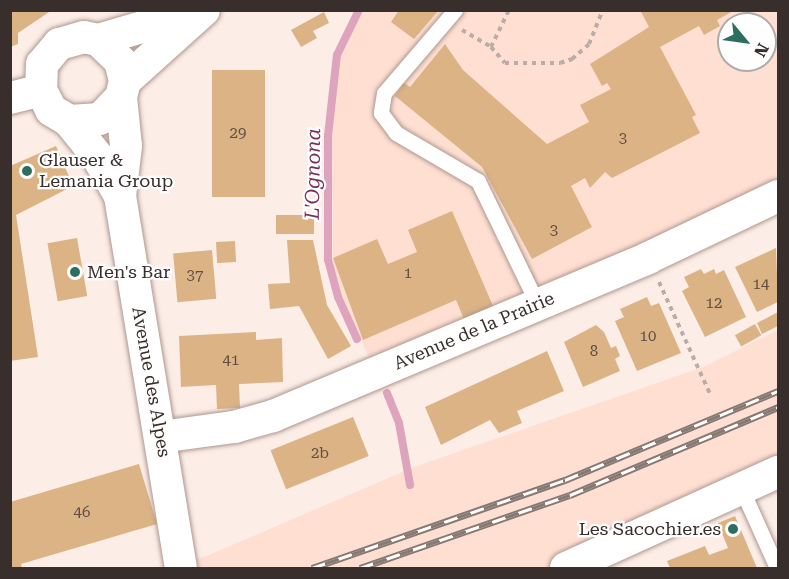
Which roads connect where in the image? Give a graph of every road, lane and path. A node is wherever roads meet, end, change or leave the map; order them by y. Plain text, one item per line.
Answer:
1 (197, 10) edge
2 (204, 10) edge
3 (509, 10) edge
4 (603, 10) edge
5 (451, 15) edge
6 (98, 40) junction
7 (491, 47) junction
8 (123, 89) junction
9 (40, 90) junction
10 (10, 98) edge
11 (69, 121) junction
12 (120, 196) junction
13 (778, 196) edge
14 (648, 258) junction
15 (538, 304) junction
16 (711, 396) dead end
17 (160, 437) junction
18 (778, 472) edge
19 (742, 490) junction
20 (181, 568) edge
21 (566, 568) edge
22 (777, 568) edge

1 - 6 street
2 - 8 street
3 - 7 path
4 - 7 path
5 - 7 path
5 - 15 lane
6 - 8 street
6 - 9 street
8 - 11 street
8 - 12 street, Avenue des Alpes
9 - 10 street
9 - 11 street
11 - 12 street, Avenue des Alpes
12 - 17 street, Avenue des Alpes
13 - 14 street, Avenue de la Prairie
14 - 15 street, Avenue de la Prairie
14 - 16 path
15 - 17 street, Avenue de la Prairie
17 - 20 street, Avenue des Alpes
18 - 19 street
19 - 21 street
19 - 22 lane

